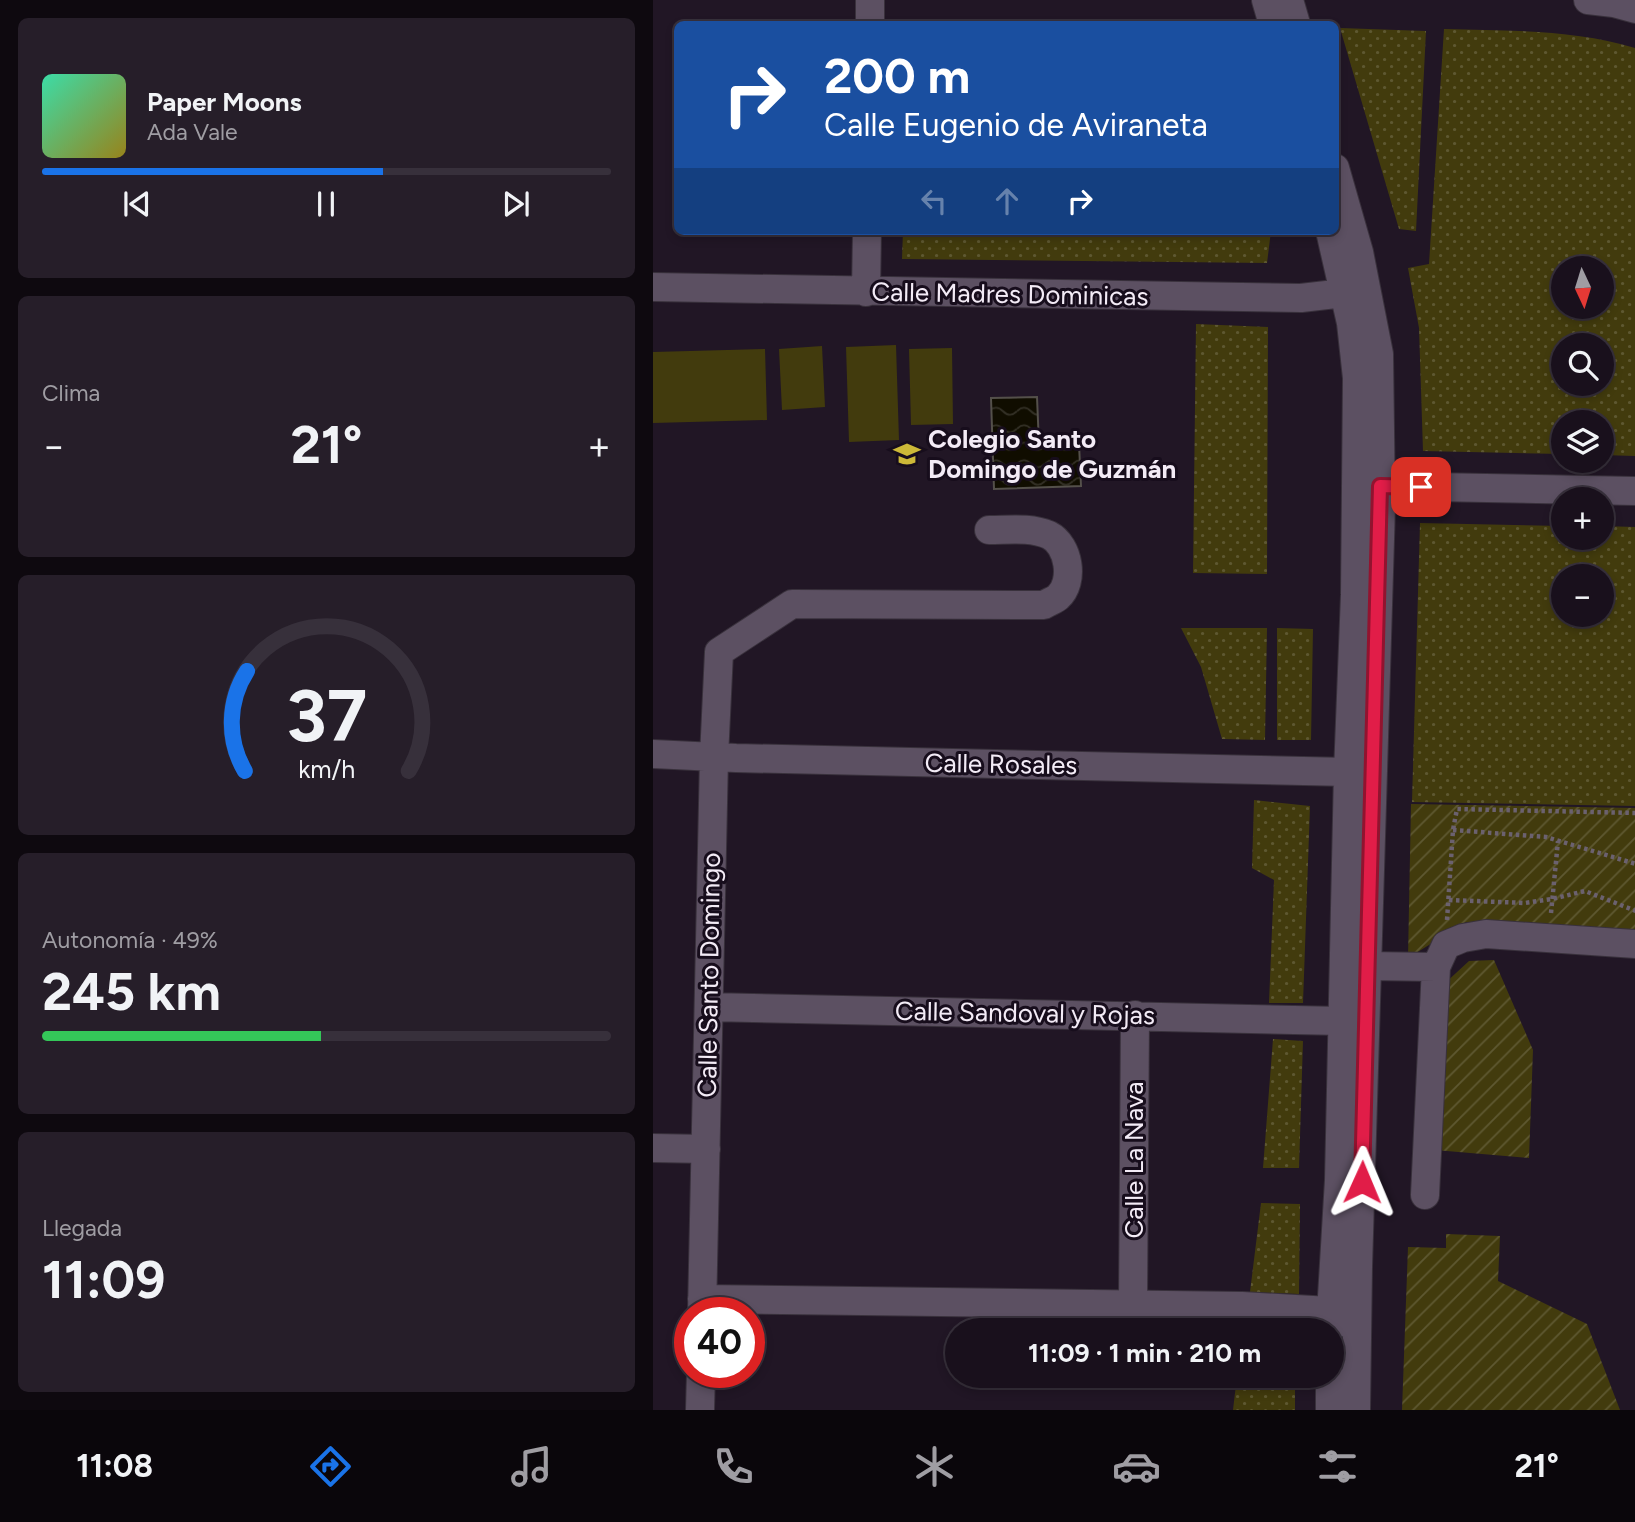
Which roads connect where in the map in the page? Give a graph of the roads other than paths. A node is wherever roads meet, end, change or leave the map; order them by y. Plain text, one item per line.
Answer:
1 (870, 0) edge
2 (1266, 0) edge
3 (1289, 0) edge
4 (1588, 0) edge
5 (1635, 9) edge
6 (869, 21) edge
7 (1272, 21) edge
8 (1295, 21) edge
9 (1339, 182) edge
10 (867, 235) edge
11 (1332, 235) edge
12 (653, 287) edge
13 (1355, 290) junction
14 (866, 292) junction
15 (1380, 486) junction
16 (1635, 491) edge
17 (989, 530) dead end
18 (653, 754) edge
19 (714, 757) junction
20 (1348, 772) junction
21 (1635, 944) edge
22 (1441, 956) junction
23 (1367, 966) junction
24 (709, 1007) junction
25 (1135, 1015) junction
26 (1342, 1021) junction
27 (653, 1148) edge
28 (706, 1149) junction
29 (1425, 1195) dead end
30 (702, 1297) edge
31 (1133, 1305) junction
32 (765, 1306) edge
33 (1317, 1318) edge
34 (1330, 1318) edge
35 (701, 1388) edge
36 (1330, 1388) edge
37 (700, 1410) edge
38 (1330, 1410) edge
39 (1356, 1410) edge

1 - 6 street
2 - 7 street
3 - 8 street
4 - 5 street
9 - 13 street
10 - 14 street
11 - 13 street
12 - 14 street, Calle Madres Dominicas
13 - 14 street, Calle Madres Dominicas
13 - 15 street
13 - 20 street
15 - 16 street
15 - 23 street
17 - 19 street, Calle Santo Domingo
18 - 19 street, Calle Rosales
19 - 20 street, Calle Rosales
19 - 24 street, Calle Santo Domingo
20 - 26 street
21 - 22 street
22 - 23 street
22 - 29 street
23 - 39 street
24 - 25 street, Calle Sandoval y Rojas
24 - 28 street, Calle Santo Domingo
25 - 26 street, Calle Sandoval y Rojas
25 - 31 street, Calle La Nava
26 - 34 street
27 - 28 street
28 - 30 street, Calle Santo Domingo
31 - 32 street
31 - 33 street
35 - 37 street
36 - 38 street

